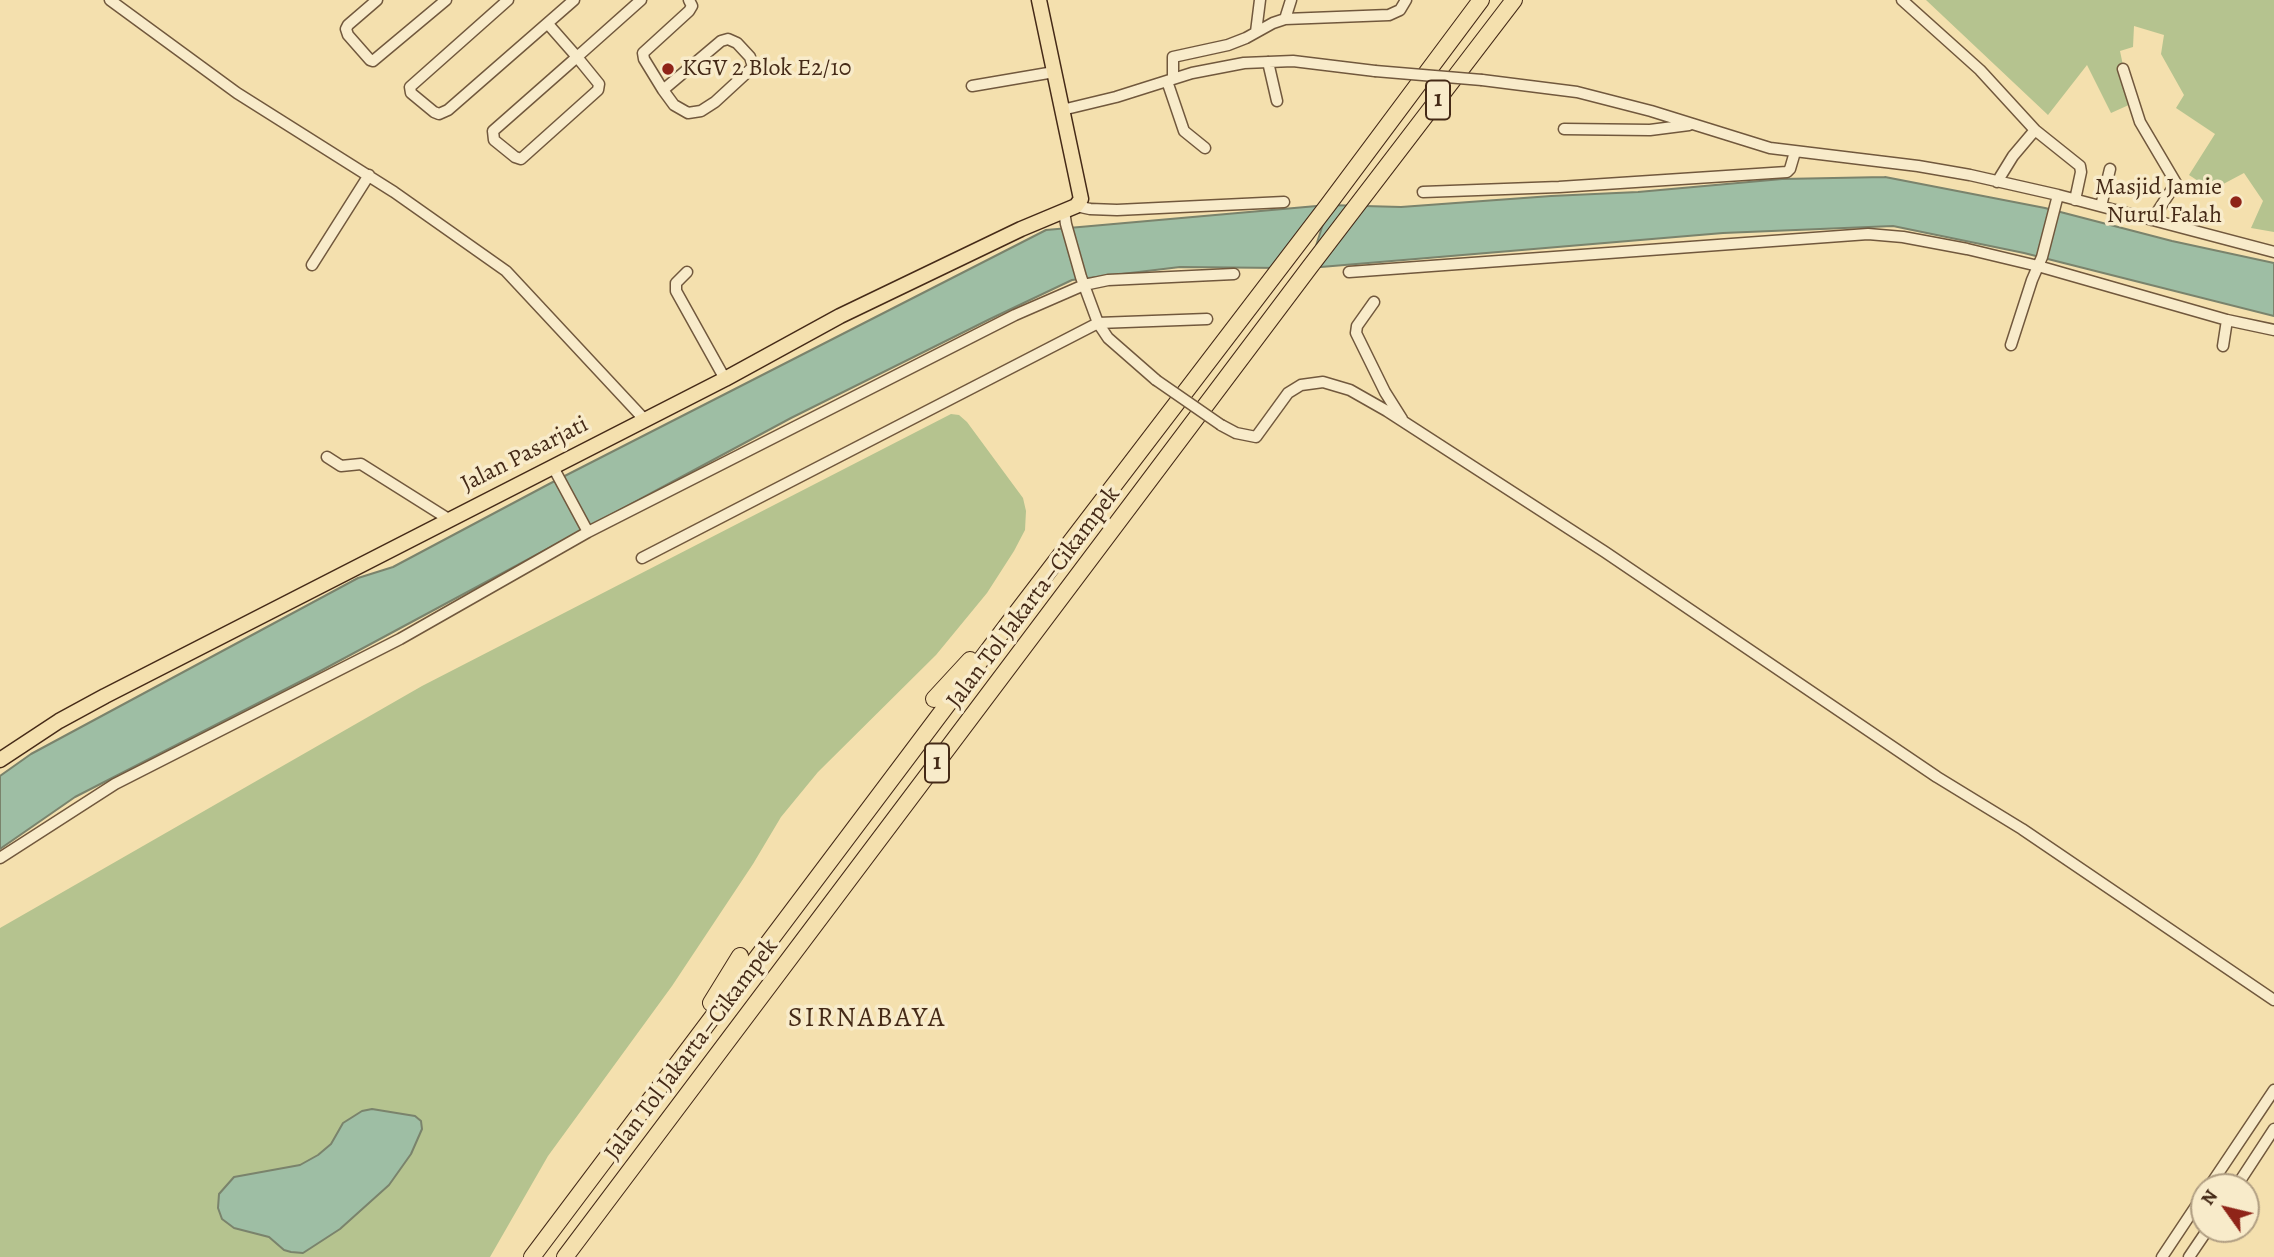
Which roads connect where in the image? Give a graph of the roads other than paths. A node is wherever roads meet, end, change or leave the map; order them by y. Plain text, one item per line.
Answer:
1 (110, 0) edge
2 (377, 0) edge
3 (446, 0) edge
4 (508, 0) edge
5 (574, 0) edge
6 (641, 0) edge
7 (689, 0) edge
8 (1039, 0) edge
9 (1260, 0) edge
10 (1291, 0) edge
11 (1406, 0) edge
12 (1481, 0) edge
13 (1514, 0) edge
14 (1902, 0) edge
15 (1285, 19) junction
16 (548, 24) junction
17 (1256, 32) junction
18 (577, 57) junction
19 (1268, 62) junction
20 (2123, 69) dead end
21 (1054, 72) junction
22 (1170, 80) junction
23 (972, 86) dead end
24 (663, 90) junction
25 (1277, 101) dead end
26 (1062, 110) junction
27 (1691, 125) junction
28 (1564, 129) dead end
29 (2035, 130) junction
30 (1205, 148) dead end
31 (1795, 152) junction
32 (2110, 169) dead end
33 (369, 176) junction
34 (1997, 182) junction
35 (1423, 192) dead end
36 (2058, 195) junction
37 (2075, 200) junction
38 (1284, 202) dead end
39 (2102, 206) junction
40 (1071, 211) junction
41 (2152, 220) junction
42 (2274, 252) edge
43 (2040, 262) junction
44 (312, 265) dead end
45 (687, 272) dead end
46 (1349, 272) dead end
47 (1234, 274) dead end
48 (1082, 281) junction
49 (1374, 302) dead end
50 (1207, 319) dead end
51 (2227, 320) junction
52 (1098, 323) junction
53 (2274, 330) edge
54 (2011, 345) dead end
55 (2223, 346) dead end
56 (724, 379) junction
57 (644, 419) junction
58 (1404, 422) junction
59 (327, 457) dead end
60 (553, 467) junction
61 (450, 520) junction
62 (588, 532) junction
63 (642, 558) dead end
64 (1009, 624) junction
65 (934, 699) dead end
66 (0, 760) edge
67 (0, 858) edge
68 (740, 956) dead end
69 (2274, 1000) edge
70 (662, 1083) junction
71 (2274, 1090) edge
72 (2274, 1129) edge
73 (2218, 1173) edge
74 (2245, 1173) edge
75 (2190, 1215) edge
76 (532, 1257) edge
77 (565, 1257) edge
78 (2162, 1257) edge

1 - 33 street
2 - 3 street
4 - 16 street
5 - 16 street
6 - 18 street
7 - 24 street
8 - 21 main road
9 - 17 street
10 - 15 street
11 - 15 street
12 - 64 highway, Jalan Tol Jakarta–Cikampek / 1
13 - 77 highway, Jalan Tol Jakarta–Cikampek / 1
14 - 29 street
15 - 17 street
16 - 18 street
17 - 22 street
18 - 18 street
19 - 22 street
19 - 25 street
19 - 27 street, bridge
20 - 41 street
21 - 23 street
21 - 26 main road
22 - 26 street
22 - 30 street
24 - 24 street
26 - 40 main road
27 - 28 street
27 - 31 street
29 - 34 street
29 - 37 street
31 - 34 street
31 - 35 street
32 - 39 street
33 - 44 street
33 - 57 street
34 - 36 street
36 - 37 street
36 - 43 street
37 - 39 street
38 - 40 street
39 - 41 street
40 - 48 street
40 - 56 main road, Jalan Pasarjati
41 - 42 street
43 - 46 street
43 - 51 street
43 - 54 street
45 - 56 street
47 - 48 street
48 - 52 street
48 - 62 street
49 - 58 street
50 - 52 street
51 - 53 street
51 - 55 street
52 - 58 street, bridge
52 - 63 street
56 - 57 main road, Jalan Pasarjati
57 - 60 main road, Jalan Pasarjati
58 - 69 street
59 - 61 street
60 - 61 main road, Jalan Pasarjati
60 - 62 street
61 - 66 main road, Jalan Pasarjati
62 - 67 street
64 - 65 highway
64 - 70 highway, Jalan Tol Jakarta–Cikampek / 1
68 - 70 highway
70 - 76 highway, Jalan Tol Jakarta–Cikampek / 1
71 - 73 street
72 - 74 street
75 - 78 street

